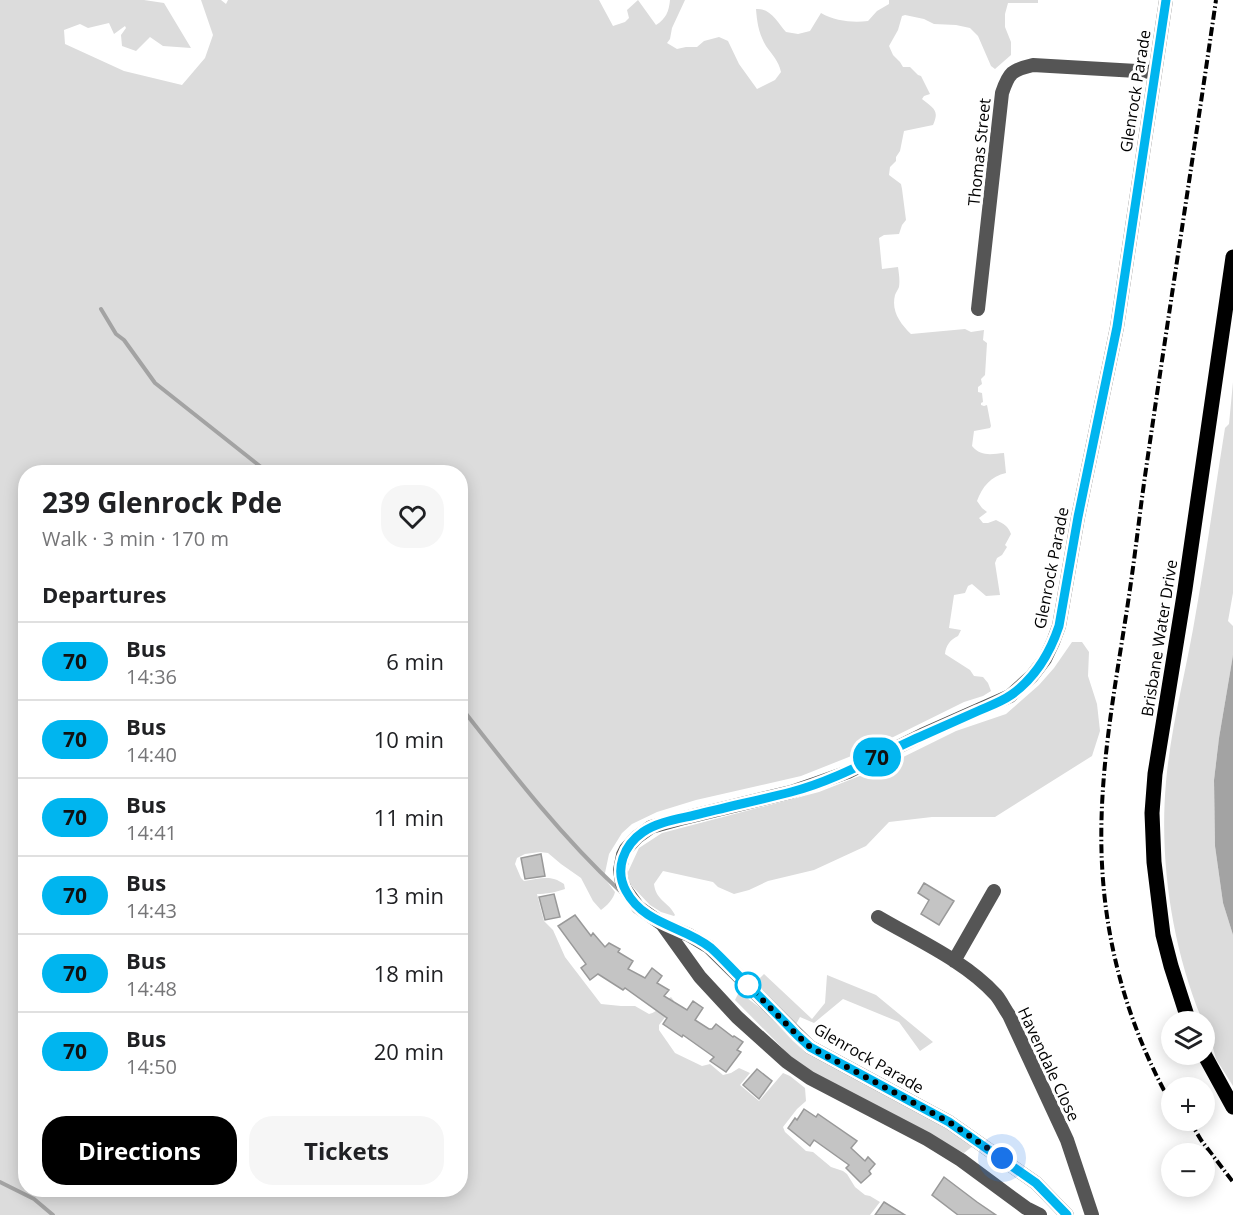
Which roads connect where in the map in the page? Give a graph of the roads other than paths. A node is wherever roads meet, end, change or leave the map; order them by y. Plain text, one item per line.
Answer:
1 (1166, 0) edge
2 (1154, 72) junction
3 (1233, 258) edge
4 (978, 309) dead end
5 (994, 891) dead end
6 (878, 917) dead end
7 (662, 924) junction
8 (954, 961) junction
9 (1185, 1011) edge
10 (1210, 1065) edge
11 (1233, 1107) edge
12 (1040, 1215) edge
13 (1067, 1215) edge
14 (1092, 1215) edge

1 - 2 street, Glenrock Parade
2 - 4 street, Thomas Street
2 - 7 street, Glenrock Parade
3 - 9 main road, Brisbane Water Drive
5 - 8 street
6 - 8 street, Havendale Close
7 - 12 street, Glenrock Parade
7 - 13 street, Glenrock Parade
8 - 14 street, Havendale Close
10 - 11 main road

